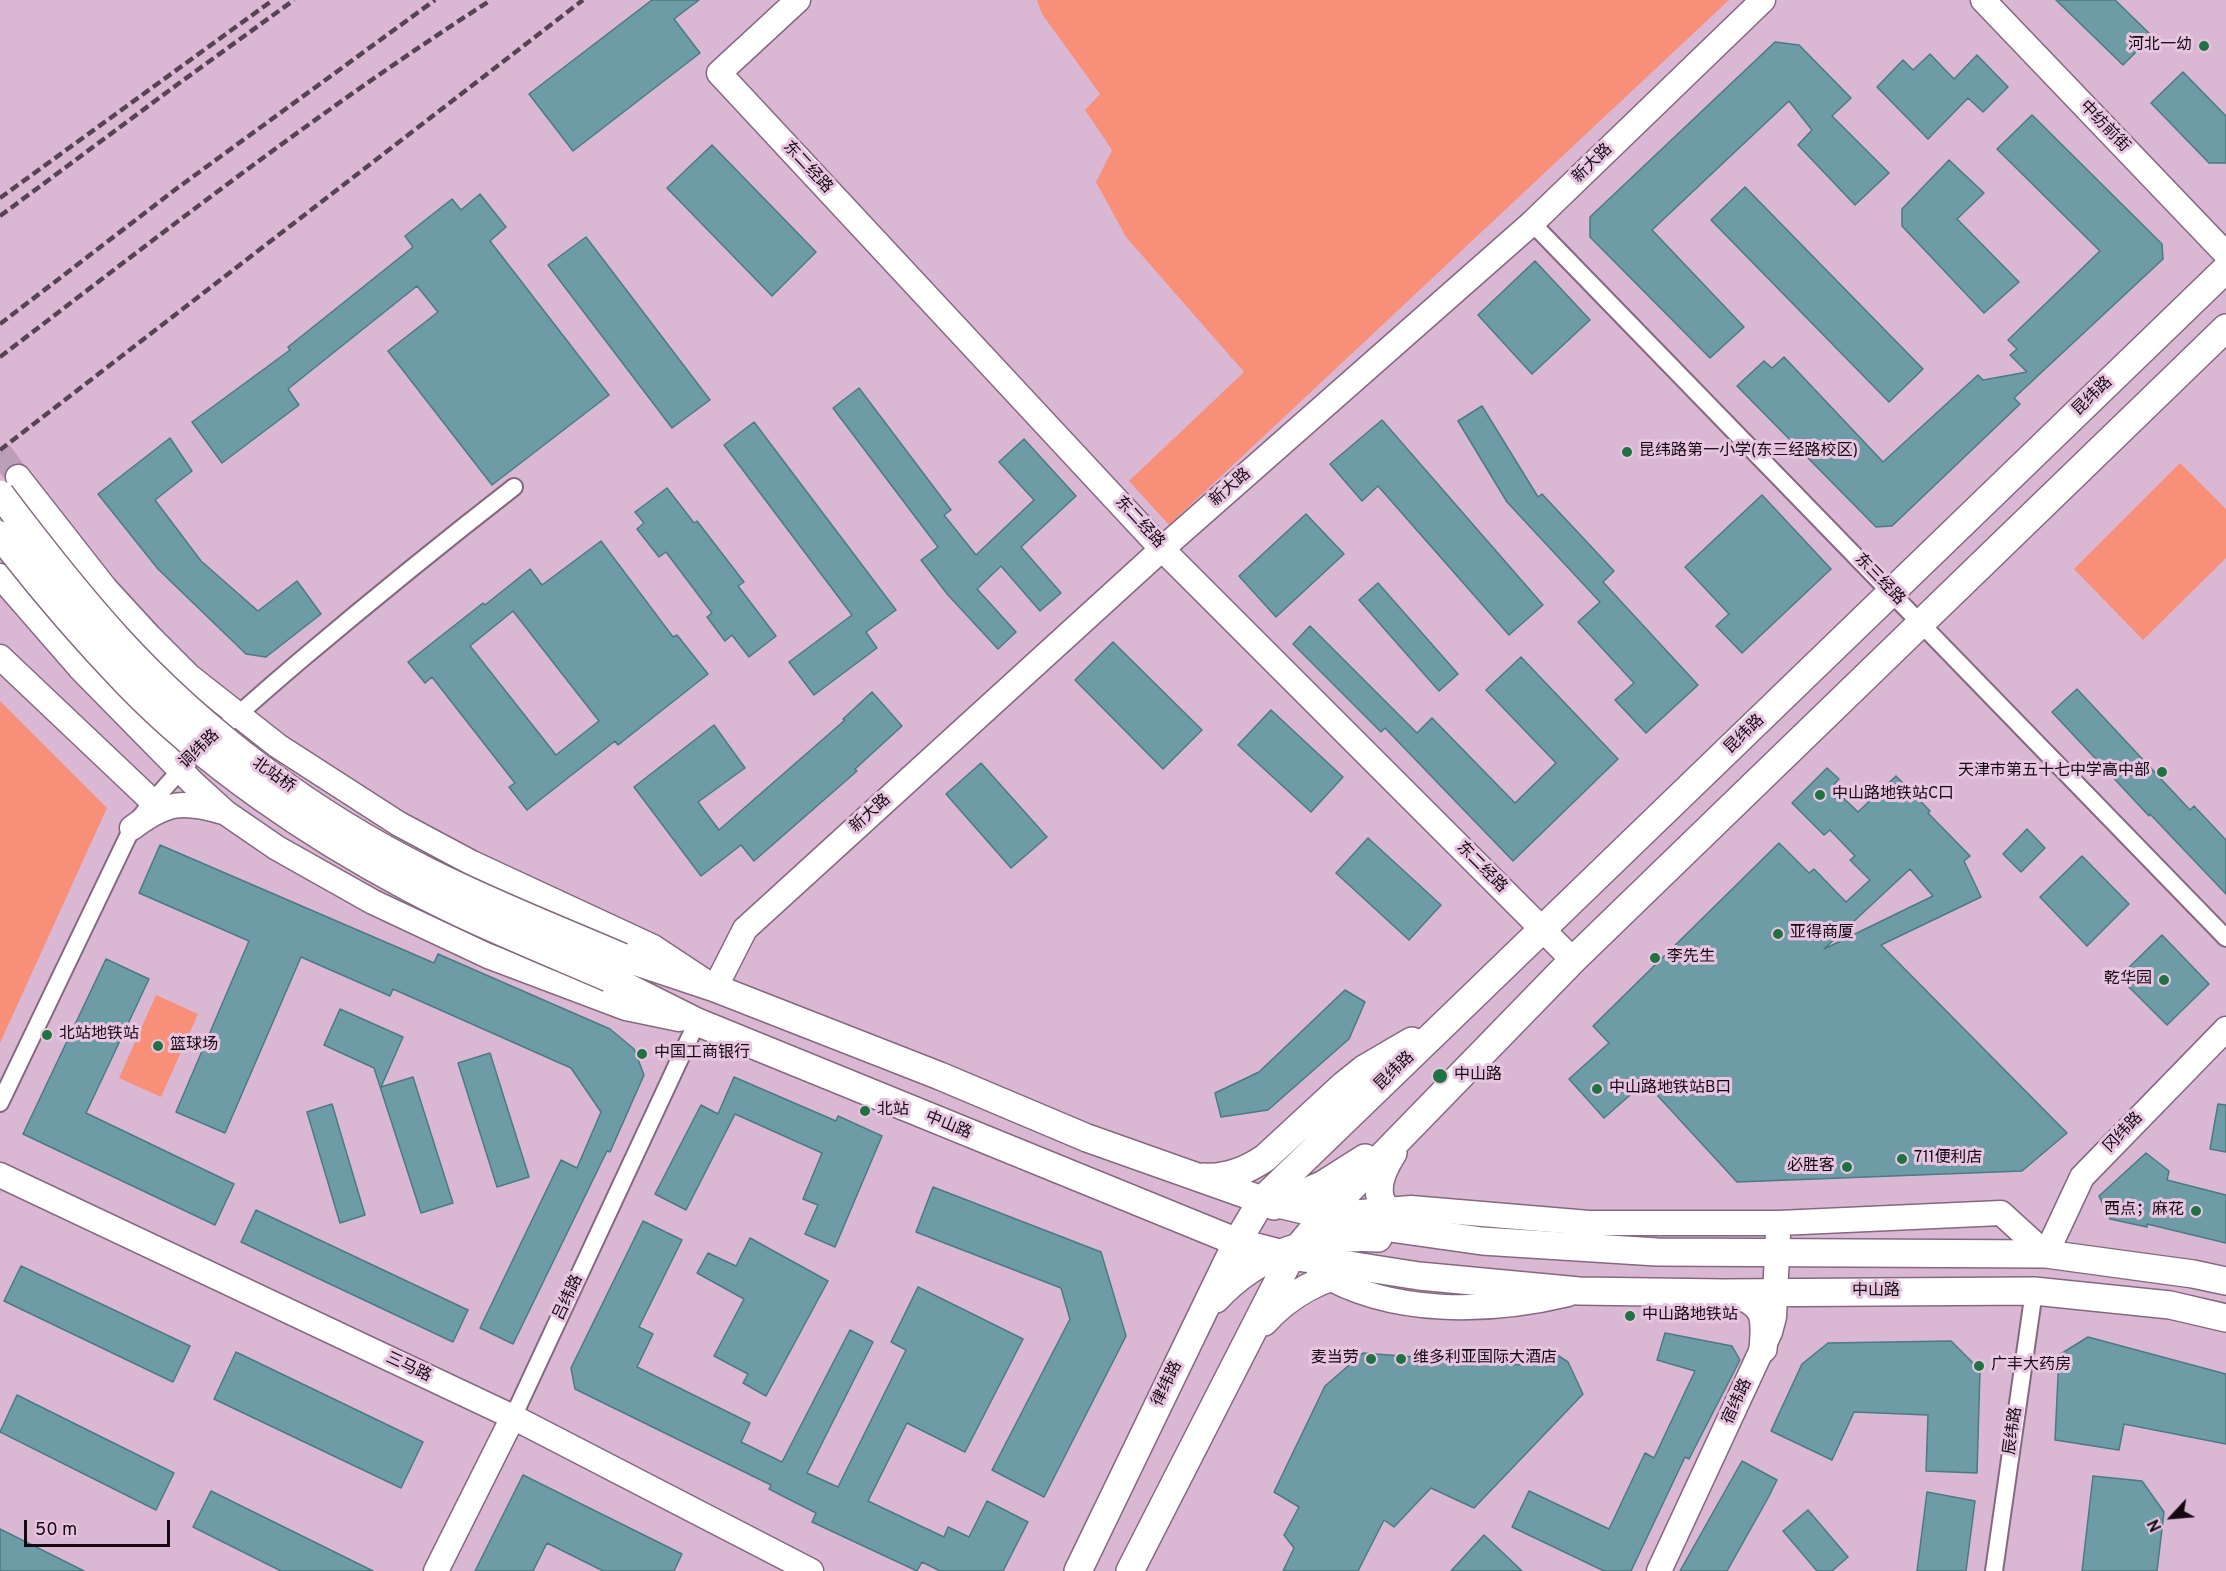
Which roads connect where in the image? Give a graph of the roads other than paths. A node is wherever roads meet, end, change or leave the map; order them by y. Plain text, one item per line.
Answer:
1 (798, 0) edge
2 (1763, 0) edge
3 (1983, 0) edge
4 (1532, 223) junction
5 (2226, 254) edge
6 (2226, 269) edge
7 (2226, 328) edge
8 (9, 485) edge
9 (514, 487) dead end
10 (0, 535) edge
11 (1162, 549) junction
12 (0, 576) edge
13 (1892, 593) junction
14 (1920, 623) junction
15 (0, 657) edge
16 (236, 715) junction
17 (180, 769) junction
18 (152, 801) junction
19 (226, 813) junction
20 (132, 828) junction
21 (1544, 930) junction
22 (2226, 938) edge
23 (1573, 960) junction
24 (615, 968) junction
25 (715, 988) junction
26 (697, 1022) junction
27 (1443, 1026) junction
28 (2226, 1029) edge
29 (0, 1103) edge
30 (1408, 1129) junction
31 (0, 1175) edge
32 (1192, 1176) junction
33 (1138, 1203) junction
34 (1264, 1206) junction
35 (1384, 1209) junction
36 (1324, 1215) junction
37 (1779, 1223) junction
38 (1443, 1236) junction
39 (1237, 1242) junction
40 (1290, 1251) junction
41 (1776, 1253) junction
42 (2046, 1254) junction
43 (1370, 1268) junction
44 (1329, 1278) junction
45 (2226, 1281) edge
46 (1579, 1291) junction
47 (2034, 1291) junction
48 (1731, 1293) junction
49 (1774, 1293) junction
50 (2226, 1318) edge
51 (1199, 1321) junction
52 (1249, 1338) junction
53 (1763, 1349) junction
54 (513, 1418) junction
55 (436, 1571) edge
56 (811, 1571) edge
57 (1078, 1571) edge
58 (1131, 1571) edge
59 (1659, 1571) edge
60 (1994, 1571) edge

1 - 11 street, 东二经路
2 - 4 street, 新大路
3 - 5 street, 中纺前街
4 - 11 street, 新大路
4 - 13 street, 东三经路
6 - 13 main road, 昆纬路
7 - 14 main road
8 - 16 street
8 - 24 main road, 北站桥, bridge
9 - 16 street, 调纬路
10 - 24 main road, 北站桥, bridge
11 - 21 street, 东二经路
11 - 25 street, 新大路
12 - 17 street
13 - 14 street, 东三经路
13 - 21 main road, 昆纬路
14 - 22 street, 东三经路
14 - 23 main road
15 - 18 street
16 - 17 street, 调纬路
16 - 25 street
17 - 18 street, 调纬路
17 - 19 street
18 - 20 street, 调纬路
19 - 20 street
19 - 26 street
20 - 29 street, 调纬路
21 - 23 street, 东二经路
21 - 27 main road, 昆纬路
23 - 30 main road
24 - 25 main road
24 - 26 main road, 中山路
25 - 32 main road
26 - 33 main road, 中山路
26 - 54 street, 吕纬路
27 - 32 main road
27 - 34 main road, 昆纬路
28 - 42 street, 冈纬路
30 - 34 main road
30 - 35 main road
30 - 36 main road
31 - 54 street, 三马路
32 - 34 main road
33 - 34 main road
33 - 39 main road, 中山路
34 - 36 main road
34 - 39 main road, 律纬路
35 - 36 street
35 - 37 street
35 - 38 main road
36 - 38 main road
36 - 40 main road
37 - 41 street, 宿纬路
37 - 42 street
38 - 40 main road
38 - 41 main road
39 - 40 main road, 中山路
39 - 51 main road, 律纬路
40 - 43 main road, 中山路
40 - 44 street
40 - 51 main road
40 - 52 main road
41 - 42 main road
41 - 49 street, 宿纬路
42 - 45 main road
43 - 44 main road
43 - 46 main road, 中山路
44 - 46 street
44 - 52 main road
46 - 48 main road, 中山路
47 - 49 main road, 中山路
47 - 50 main road, 中山路
47 - 60 street, 辰纬路
48 - 49 main road, 中山路
48 - 53 main road
49 - 53 street, 宿纬路
51 - 57 main road, 律纬路
52 - 58 main road
53 - 59 street, 宿纬路
54 - 55 street, 吕纬路
54 - 56 street, 三马路

